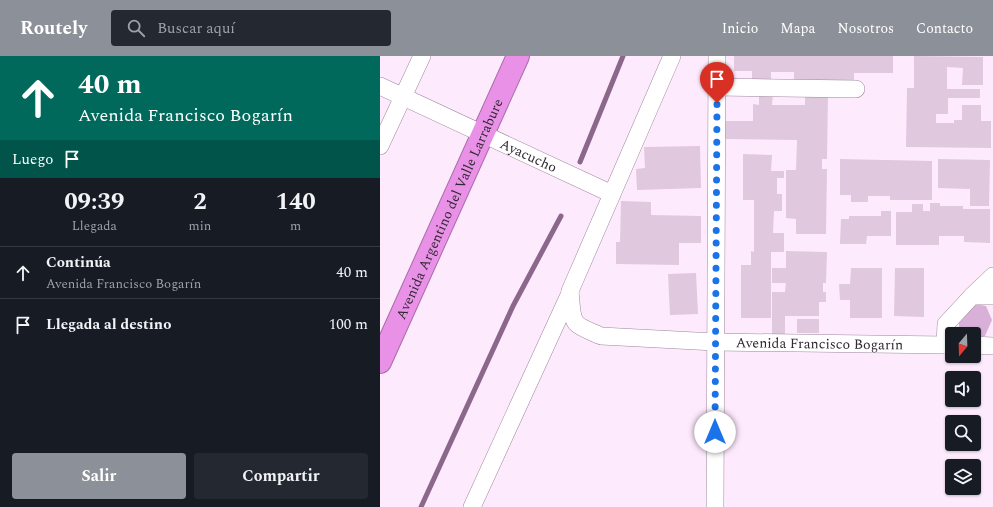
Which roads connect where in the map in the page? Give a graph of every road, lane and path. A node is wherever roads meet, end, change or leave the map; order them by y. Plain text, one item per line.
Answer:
1 (422, 56) edge
2 (518, 56) edge
3 (672, 56) edge
4 (717, 56) edge
5 (380, 86) edge
6 (717, 88) junction
7 (856, 89) dead end
8 (404, 97) junction
9 (483, 134) junction
10 (380, 146) edge
11 (612, 194) junction
12 (993, 276) edge
13 (570, 291) junction
14 (972, 296) junction
15 (993, 296) edge
16 (946, 327) edge
17 (715, 342) junction
18 (945, 345) edge
19 (981, 345) edge
20 (993, 346) edge
21 (380, 362) edge
22 (472, 507) edge
23 (715, 507) edge

1 - 8 street
2 - 9 highway, Avenida Argentino del Valle Larrabure
3 - 11 street
4 - 6 street, Avenida Francisco Bogarín
5 - 8 street, Ayacucho
6 - 7 street
6 - 17 street, Avenida Francisco Bogarín
8 - 9 street, Ayacucho
8 - 10 street
9 - 11 street, Ayacucho
9 - 21 highway, Avenida Argentino del Valle Larrabure
11 - 13 street
12 - 14 street
13 - 17 street
13 - 22 street
14 - 15 street
14 - 16 street
17 - 18 street, Avenida Francisco Bogarín
17 - 23 street
19 - 20 street

